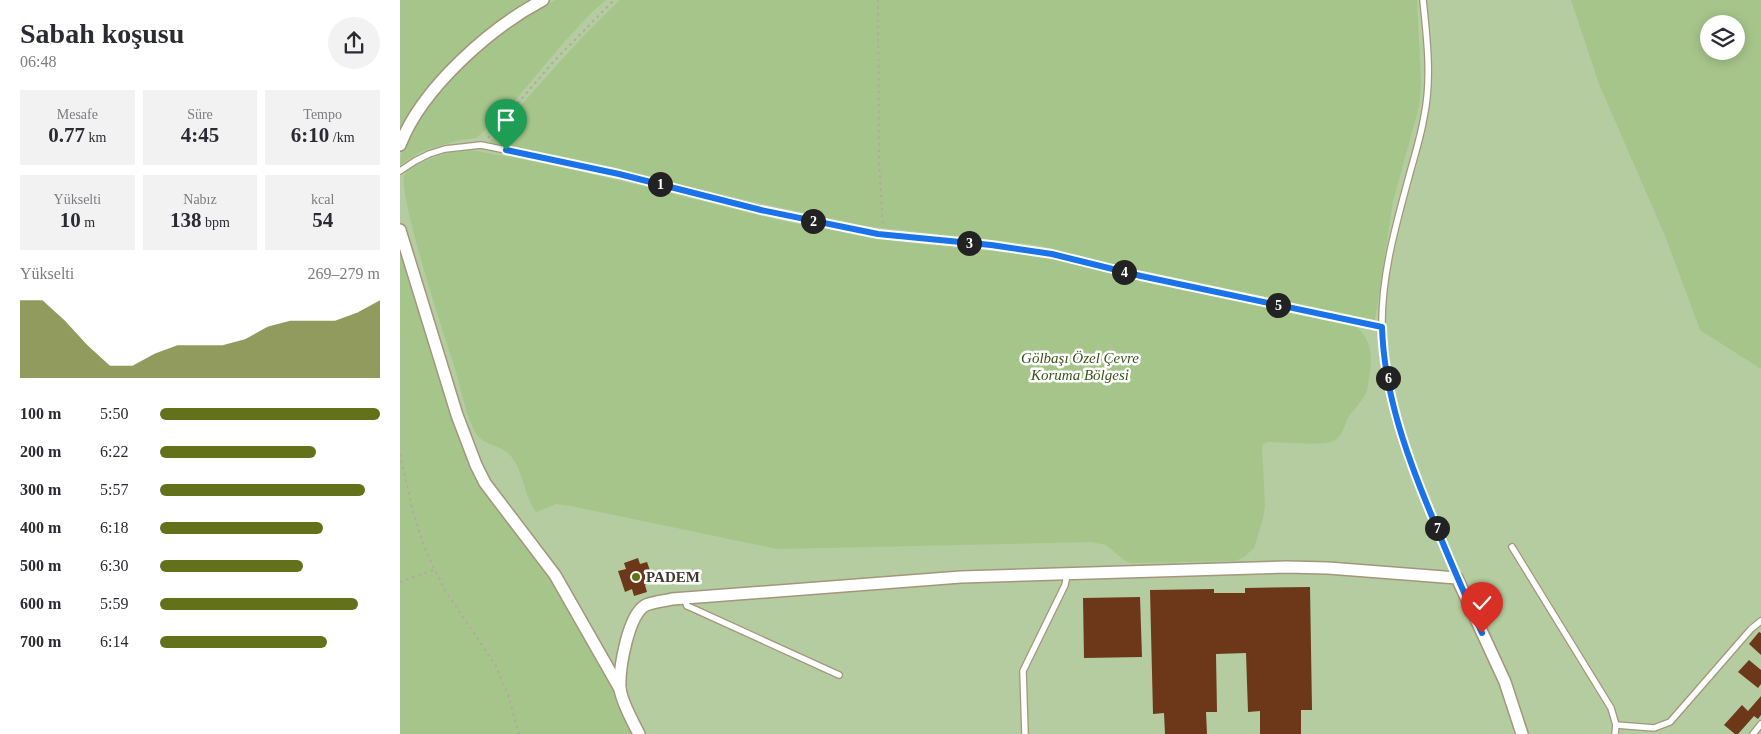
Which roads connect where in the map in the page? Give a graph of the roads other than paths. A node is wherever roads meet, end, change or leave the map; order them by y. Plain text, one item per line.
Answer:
1 (543, 0) edge
2 (1423, 0) edge
3 (400, 145) edge
4 (400, 172) edge
5 (400, 230) edge
6 (1382, 327) junction
7 (1512, 547) dead end
8 (1067, 575) junction
9 (1458, 578) junction
10 (684, 598) junction
11 (1761, 621) edge
12 (839, 675) dead end
13 (620, 689) junction
14 (1761, 724) edge
15 (1616, 725) junction
16 (639, 734) edge
17 (1025, 734) edge
18 (1522, 734) edge
19 (1615, 734) edge
20 (1753, 734) edge

1 - 3 street
2 - 6 lane
4 - 6 lane
5 - 13 street
6 - 9 lane
7 - 15 lane
8 - 9 street
8 - 10 street
8 - 17 lane
9 - 18 street
10 - 12 lane
10 - 13 street
11 - 15 lane
13 - 16 street
14 - 20 lane
15 - 19 lane

